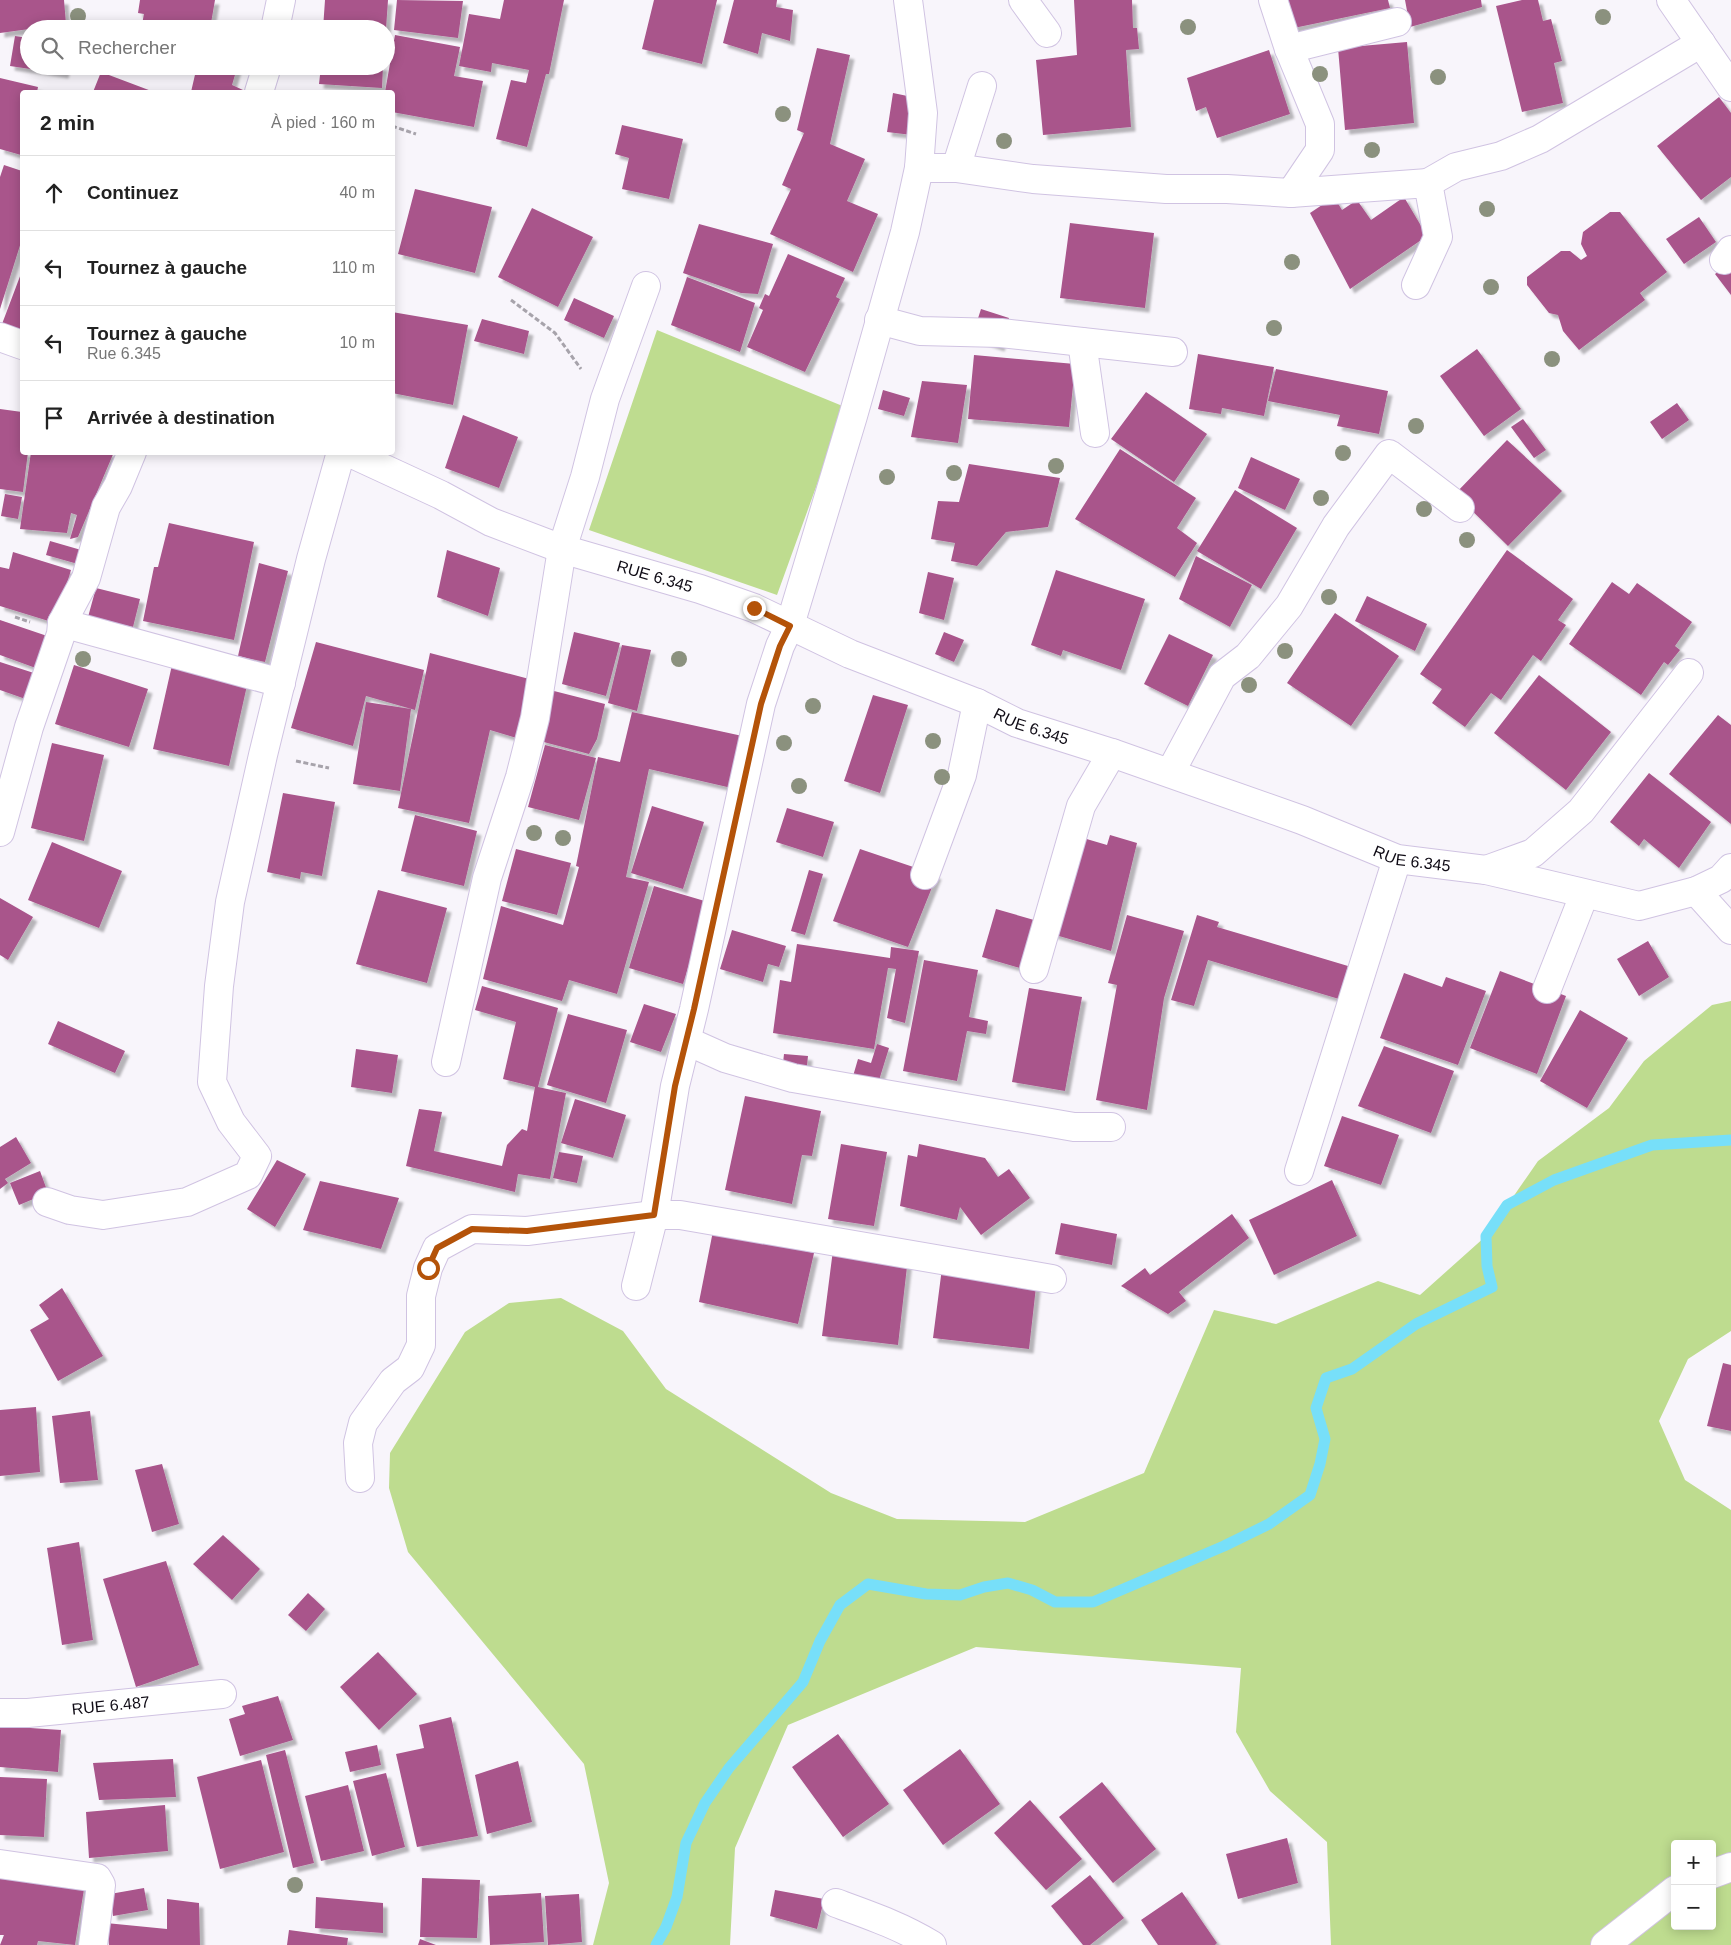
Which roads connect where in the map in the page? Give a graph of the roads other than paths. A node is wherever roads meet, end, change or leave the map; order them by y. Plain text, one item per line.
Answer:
1 (281, 0) edge
2 (908, 0) edge
3 (1023, 0) edge
4 (1273, 0) edge
5 (1671, 0) edge
6 (277, 20) edge
7 (1397, 22) dead end
8 (1048, 33) dead end
9 (1701, 43) junction
10 (1289, 50) junction
11 (264, 75) edge
12 (982, 86) dead end
13 (1731, 88) edge
14 (260, 90) edge
15 (919, 168) junction
16 (956, 168) junction
17 (1428, 183) junction
18 (1291, 193) junction
19 (1416, 285) dead end
20 (646, 286) dead end
21 (879, 320) junction
22 (0, 338) edge
23 (1082, 342) junction
24 (20, 344) edge
25 (1173, 352) dead end
26 (1095, 433) dead end
27 (131, 455) edge
28 (341, 455) edge
29 (355, 455) edge
30 (1460, 508) dead end
31 (562, 549) junction
32 (62, 623) junction
33 (790, 626) junction
34 (1689, 673) dead end
35 (281, 683) junction
36 (977, 703) junction
37 (1112, 753) junction
38 (1170, 773) junction
39 (0, 832) edge
40 (1397, 859) junction
41 (1731, 868) edge
42 (1486, 870) junction
43 (925, 874) dead end
44 (1696, 891) junction
45 (1584, 895) junction
46 (1731, 930) edge
47 (1034, 969) dead end
48 (1547, 989) dead end
49 (687, 1041) junction
50 (446, 1062) dead end
51 (1112, 1127) dead end
52 (1299, 1171) dead end
53 (47, 1202) dead end
54 (667, 1215) junction
55 (1052, 1279) dead end
56 (360, 1478) dead end
57 (222, 1694) dead end
58 (0, 1713) edge
59 (0, 1864) edge
60 (1731, 1867) edge
61 (1716, 1873) edge
62 (1671, 1893) edge
63 (836, 1903) dead end
64 (93, 1945) edge
65 (932, 1945) edge
66 (1605, 1945) edge

1 - 6 street
2 - 15 street
3 - 8 street
4 - 10 street
5 - 9 street
7 - 10 street
9 - 13 street
9 - 17 street
10 - 18 street
11 - 14 street
12 - 16 street
15 - 16 street
15 - 21 street
16 - 18 street
17 - 18 street
17 - 19 street
20 - 31 street
21 - 23 street
21 - 33 street
22 - 24 street
23 - 25 street
23 - 26 street
27 - 32 street
28 - 35 street
29 - 31 street, RUE 6.345
30 - 38 street
31 - 33 street, RUE 6.345
31 - 50 street
32 - 35 street
32 - 39 street
33 - 36 street, RUE 6.345
33 - 49 street
34 - 42 street
35 - 53 street
36 - 37 street, RUE 6.345
36 - 43 street
37 - 38 street, RUE 6.345
37 - 47 street
38 - 40 street, RUE 6.345
40 - 42 street, RUE 6.345
40 - 52 street
41 - 44 street, RUE 6.345
42 - 45 street, RUE 6.345
44 - 45 street, RUE 6.345
44 - 46 street
45 - 48 street
49 - 51 street
49 - 54 street
54 - 55 street
54 - 56 street
57 - 58 street, RUE 6.487
59 - 64 street
60 - 61 street
62 - 66 street
63 - 65 street

